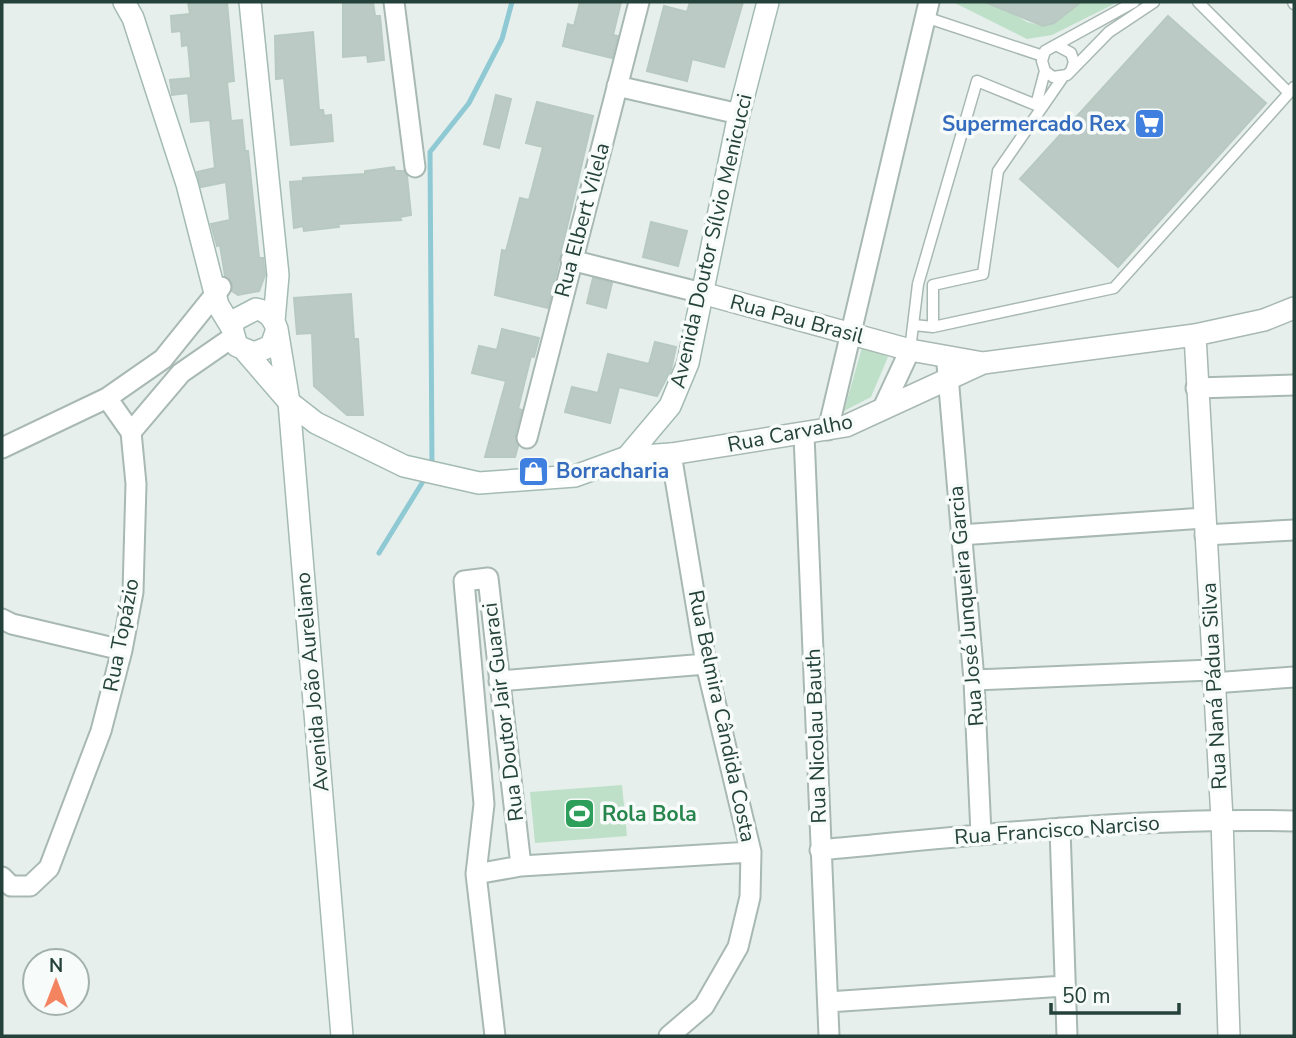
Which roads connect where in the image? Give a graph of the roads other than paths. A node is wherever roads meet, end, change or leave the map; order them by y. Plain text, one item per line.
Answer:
1 (124, 2) edge
2 (250, 2) edge
3 (394, 2) edge
4 (639, 2) edge
5 (768, 2) edge
6 (1134, 2) edge
7 (1154, 2) edge
8 (1198, 2) edge
9 (927, 9) edge
10 (1058, 46) junction
11 (1043, 56) junction
12 (1045, 71) junction
13 (1067, 74) junction
14 (617, 86) junction
15 (1292, 90) edge
16 (739, 114) junction
17 (415, 167) dead end
18 (571, 260) junction
19 (278, 275) junction
20 (217, 286) junction
21 (702, 293) junction
22 (1294, 308) edge
23 (276, 325) junction
24 (914, 325) junction
25 (933, 327) junction
26 (242, 328) junction
27 (853, 335) junction
28 (1195, 335) junction
29 (910, 350) junction
30 (163, 359) junction
31 (948, 368) junction
32 (181, 373) junction
33 (1294, 385) edge
34 (1196, 388) junction
35 (107, 398) junction
36 (289, 402) junction
37 (882, 410) junction
38 (828, 430) junction
39 (131, 432) junction
40 (803, 435) junction
41 (527, 438) dead end
42 (2, 448) edge
43 (671, 454) junction
44 (627, 457) junction
45 (1204, 526) junction
46 (1294, 530) edge
47 (960, 536) junction
48 (2, 618) edge
49 (122, 650) junction
50 (706, 664) junction
51 (1212, 676) junction
52 (1294, 677) edge
53 (974, 680) junction
54 (499, 681) junction
55 (1222, 819) junction
56 (1294, 821) edge
57 (1060, 828) junction
58 (981, 834) junction
59 (820, 850) junction
60 (751, 852) junction
61 (521, 866) junction
62 (475, 874) junction
63 (2, 877) edge
64 (1064, 986) junction
65 (828, 1002) junction
66 (342, 1036) edge
67 (495, 1036) edge
68 (669, 1036) edge
69 (829, 1036) edge
70 (1067, 1036) edge
71 (1230, 1036) edge

1 - 20 main road
2 - 19 main road, Avenida João Aureliano
3 - 17 street
4 - 14 street, Rua Elbert Vilela
5 - 16 main road, Avenida Doutor Sílvio Menicucci
6 - 10 lane
7 - 13 lane
8 - 15 lane
9 - 11 lane
9 - 27 street
10 - 11 lane
10 - 13 lane
11 - 12 lane
12 - 13 lane
12 - 24 lane
13 - 25 lane
14 - 16 street
14 - 18 street, Rua Elbert Vilela
15 - 25 lane
16 - 21 main road, Avenida Doutor Sílvio Menicucci
18 - 21 street, Rua Pau Brasil
18 - 41 street, Rua Elbert Vilela
19 - 23 main road, Avenida João Aureliano
19 - 26 main road
20 - 26 main road
20 - 30 street
21 - 27 main road, Rua Pau Brasil
21 - 44 main road, Avenida Doutor Sílvio Menicucci
22 - 28 main road, Rua Pau Brasil
23 - 26 main road
23 - 26 main road
23 - 36 main road, Avenida João Aureliano
24 - 25 lane
24 - 29 lane
26 - 32 street
26 - 36 main road
27 - 29 main road, Rua Pau Brasil
27 - 38 street
28 - 31 main road, Rua Pau Brasil
28 - 34 main road, Rua Naná Pádua Silva
29 - 31 main road, Rua Pau Brasil
29 - 37 street
30 - 32 street
30 - 35 street
31 - 37 main road, Rua Carvalho
31 - 47 street, Rua José Junqueira Garcia
32 - 39 street
33 - 34 street
34 - 45 main road, Rua Naná Pádua Silva
35 - 39 street
35 - 42 street
36 - 44 main road
36 - 66 main road, Avenida João Aureliano
37 - 38 main road, Rua Carvalho
38 - 40 main road, Rua Carvalho
39 - 49 street, Rua Topázio
40 - 43 main road, Rua Carvalho
40 - 59 street, Rua Nicolau Bauth
43 - 44 main road, Rua Carvalho
43 - 50 street, Rua Belmira Cândida Costa
45 - 46 street
45 - 47 street
45 - 51 main road, Rua Naná Pádua Silva
47 - 53 street, Rua José Junqueira Garcia
48 - 49 street
49 - 63 street, Rua Topázio
50 - 54 street
50 - 60 street, Rua Belmira Cândida Costa
51 - 52 street
51 - 53 street
51 - 55 main road, Rua Naná Pádua Silva
53 - 58 street, Rua José Junqueira Garcia
54 - 61 street, Rua Doutor Jair Guaraci
54 - 62 street, Rua Doutor Jair Guaraci
55 - 56 street, Rua Francisco Narciso
55 - 57 street, Rua Francisco Narciso
55 - 71 main road, Rua Naná Pádua Silva
57 - 58 street, Rua Francisco Narciso
57 - 64 street
58 - 59 street, Rua Francisco Narciso
59 - 65 street, Rua Nicolau Bauth
60 - 61 street
60 - 68 street, Rua Belmira Cândida Costa
61 - 62 street
62 - 67 street, Rua Doutor Jair Guaraci
64 - 65 street
64 - 70 street
65 - 69 street, Rua Nicolau Bauth

